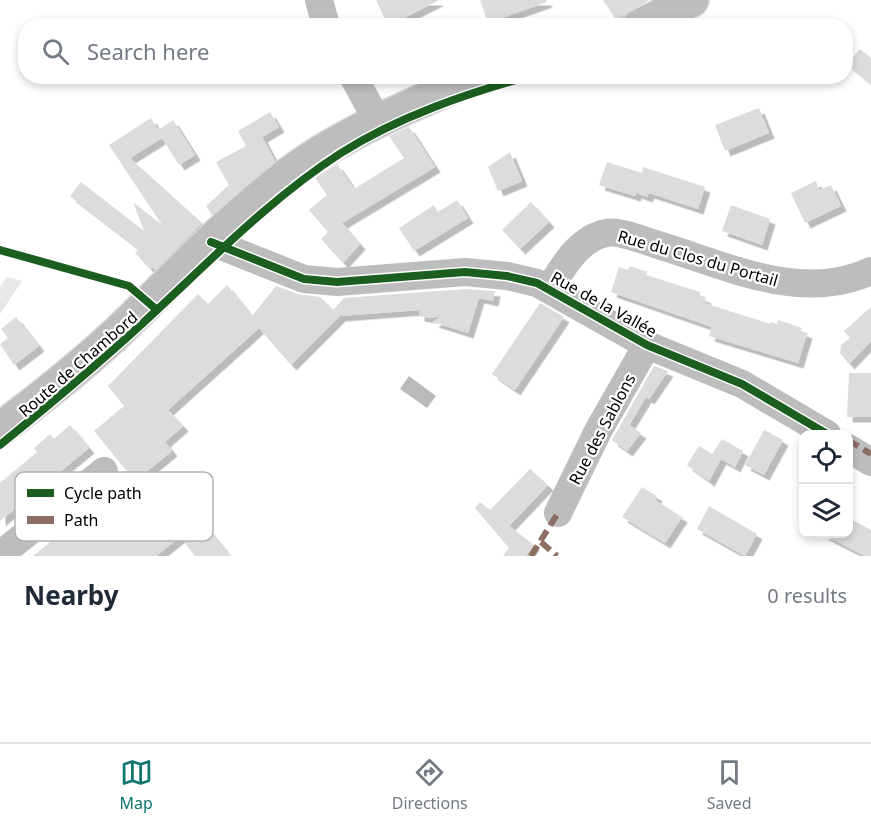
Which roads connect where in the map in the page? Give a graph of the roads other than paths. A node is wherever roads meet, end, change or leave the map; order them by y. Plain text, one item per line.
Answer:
1 (319, 0) edge
2 (692, 0) edge
3 (324, 18) edge
4 (655, 18) edge
5 (357, 84) edge
6 (461, 84) edge
7 (378, 122) junction
8 (211, 242) junction
9 (871, 272) edge
10 (549, 289) junction
11 (647, 345) junction
12 (0, 429) edge
13 (819, 430) edge
14 (853, 451) edge
15 (871, 462) edge
16 (558, 513) dead end
17 (17, 541) edge
18 (0, 555) edge

1 - 3 street
2 - 4 main road
5 - 7 street
6 - 7 main road, Route de Chambord
7 - 8 main road, Route de Chambord
8 - 10 street, Rue de la Vallée
8 - 12 main road, Route de Chambord
9 - 10 street, Rue du Clos du Portail
10 - 11 street, Rue de la Vallée
11 - 13 street, Rue de la Vallée
11 - 16 street, Rue des Sablons
14 - 15 street
17 - 18 street

